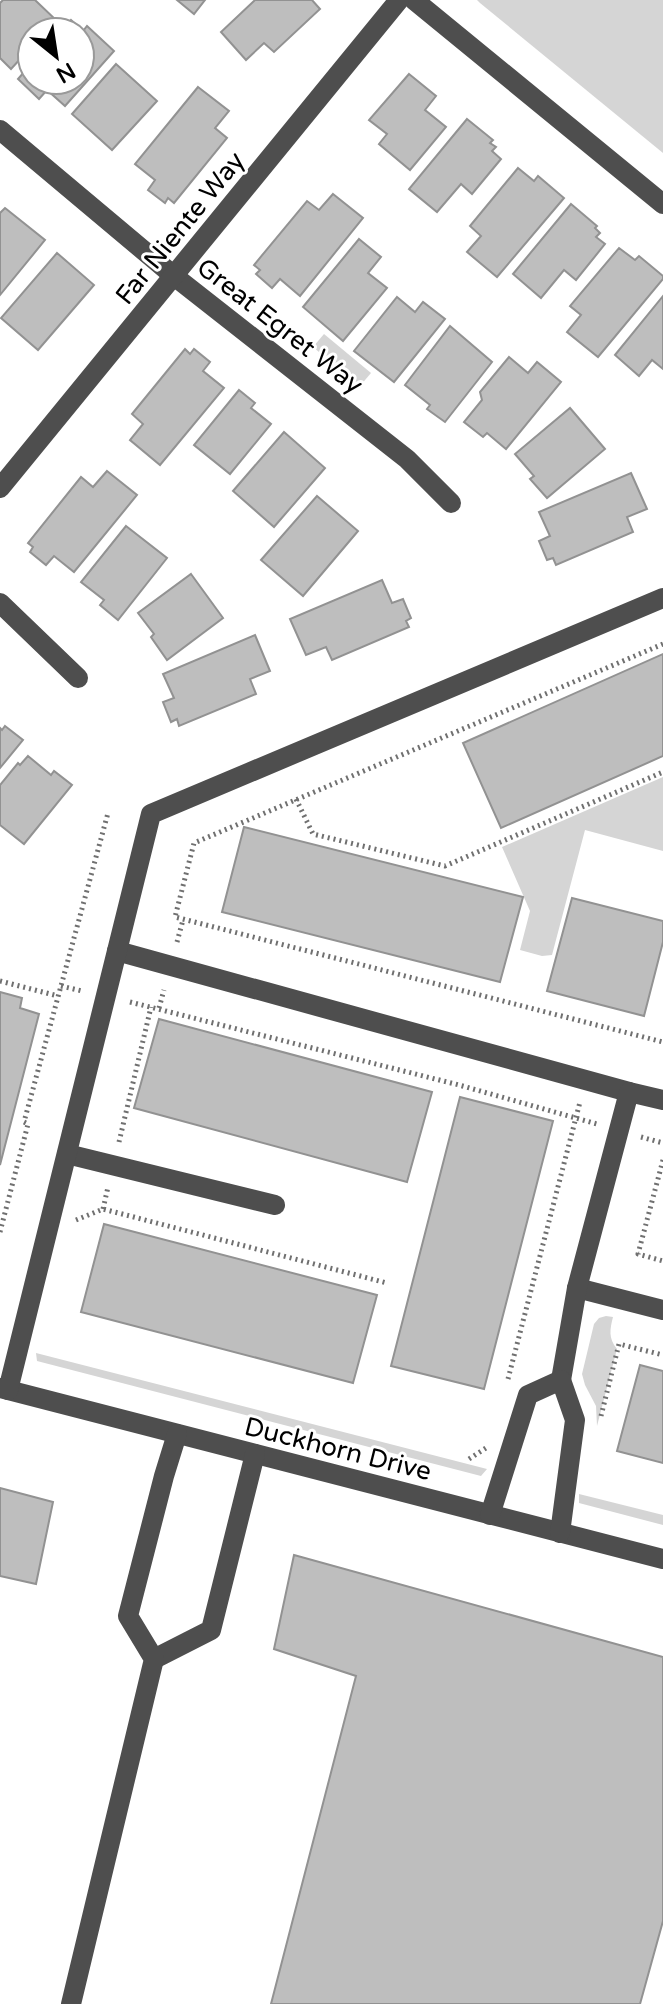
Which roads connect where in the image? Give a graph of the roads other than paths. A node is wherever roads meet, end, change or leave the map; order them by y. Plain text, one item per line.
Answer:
1 (399, 0) edge
2 (414, 0) edge
3 (0, 130) edge
4 (663, 204) edge
5 (174, 276) junction
6 (0, 488) edge
7 (451, 503) dead end
8 (663, 598) edge
9 (0, 603) edge
10 (78, 678) dead end
11 (117, 951) junction
12 (629, 1092) junction
13 (663, 1100) edge
14 (67, 1154) junction
15 (275, 1205) dead end
16 (577, 1288) junction
17 (663, 1310) edge
18 (561, 1380) junction
19 (4, 1389) edge
20 (177, 1434) junction
21 (255, 1454) junction
22 (490, 1515) junction
23 (560, 1533) junction
24 (663, 1559) edge
25 (154, 1659) junction
26 (71, 2004) edge

1 - 5 street, Far Niente Way
2 - 4 street
3 - 5 street, Great Egret Way
5 - 6 street, Far Niente Way
5 - 7 street, Great Egret Way
8 - 11 street
9 - 10 street
11 - 12 street
11 - 14 street
12 - 13 street
12 - 16 street
14 - 15 street
14 - 19 street
16 - 17 street
16 - 18 street
18 - 22 street
18 - 23 street
19 - 20 street, Duckhorn Drive
20 - 21 street, Duckhorn Drive
20 - 25 street
21 - 22 street, Duckhorn Drive
21 - 25 street
22 - 23 street, Duckhorn Drive
23 - 24 street, Duckhorn Drive
25 - 26 street

